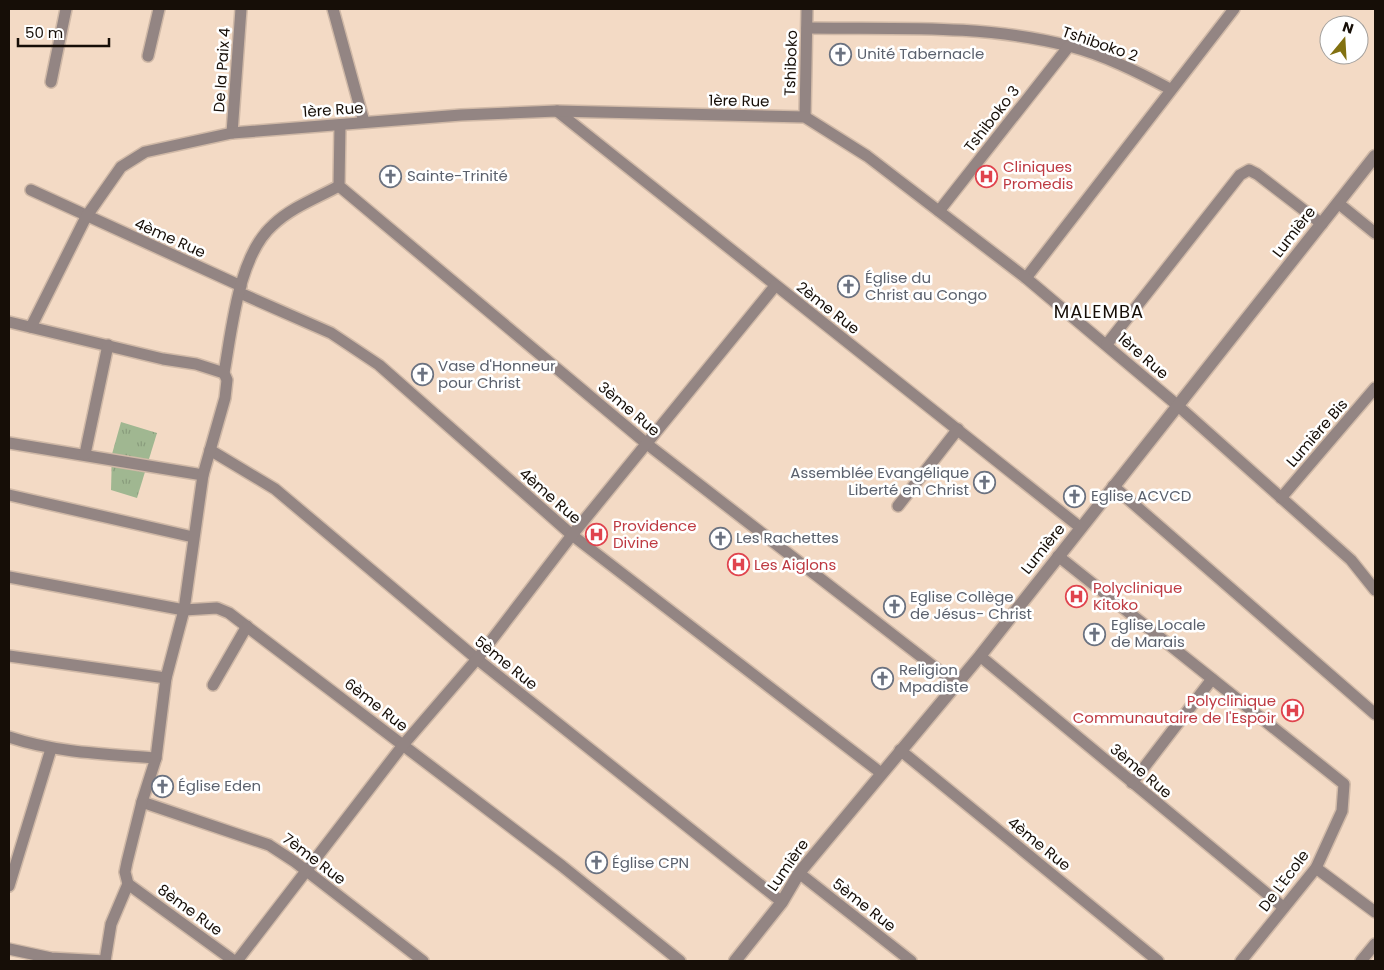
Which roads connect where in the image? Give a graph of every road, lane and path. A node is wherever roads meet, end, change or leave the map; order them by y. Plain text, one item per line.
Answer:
1 (66, 9) edge
2 (159, 9) edge
3 (241, 9) edge
4 (334, 9) edge
5 (807, 9) edge
6 (1234, 9) edge
7 (808, 28) junction
8 (1069, 46) junction
9 (148, 56) dead end
10 (51, 82) dead end
11 (1170, 89) junction
12 (557, 111) junction
13 (805, 117) junction
14 (364, 122) junction
15 (340, 125) junction
16 (232, 133) junction
17 (1375, 156) edge
18 (339, 186) junction
19 (31, 190) dead end
20 (1338, 203) junction
21 (939, 211) junction
22 (86, 216) junction
23 (1322, 224) junction
24 (1375, 233) edge
25 (1026, 278) junction
26 (775, 286) junction
27 (240, 290) junction
28 (9, 322) edge
29 (31, 327) junction
30 (1107, 344) junction
31 (108, 346) junction
32 (224, 373) junction
33 (1375, 388) edge
34 (1177, 405) junction
35 (958, 429) junction
36 (9, 443) edge
37 (646, 444) junction
38 (210, 450) junction
39 (85, 454) junction
40 (203, 475) junction
41 (1113, 486) junction
42 (9, 495) edge
43 (1281, 498) junction
44 (898, 506) dead end
45 (1082, 528) junction
46 (572, 534) junction
47 (193, 538) junction
48 (1058, 556) junction
49 (9, 577) edge
50 (1375, 590) edge
51 (184, 610) junction
52 (247, 626) junction
53 (9, 656) edge
54 (980, 656) junction
55 (477, 659) junction
56 (166, 678) junction
57 (1212, 679) junction
58 (955, 683) junction
59 (212, 685) dead end
60 (1375, 714) edge
61 (9, 737) edge
62 (403, 745) junction
63 (51, 749) junction
64 (900, 750) junction
65 (156, 758) junction
66 (881, 773) junction
67 (1132, 783) junction
68 (142, 802) junction
69 (1316, 868) junction
70 (307, 872) junction
71 (799, 873) junction
72 (128, 884) junction
73 (9, 886) edge
74 (782, 902) junction
75 (1283, 908) junction
76 (1375, 912) edge
77 (1375, 944) edge
78 (9, 949) edge
79 (105, 961) edge
80 (235, 961) edge
81 (423, 961) edge
82 (680, 961) edge
83 (736, 961) edge
84 (911, 961) edge
85 (1158, 961) edge
86 (1241, 961) edge
87 (1361, 961) edge

1 - 10 street
2 - 9 street
3 - 16 street, De la Paix 4
4 - 14 street
5 - 7 street, Tshiboko
6 - 11 street
7 - 8 street, Tshiboko 2
7 - 13 street, Tshiboko
8 - 11 street, Tshiboko 2
8 - 21 street, Tshiboko 3
11 - 25 street
12 - 13 street, 1ère Rue
12 - 14 street, 1ère Rue
12 - 26 street, 2ème Rue
13 - 21 street, 1ère Rue
14 - 15 street, 1ère Rue
15 - 16 street, 1ère Rue
15 - 18 street
16 - 22 street, 1ère Rue
17 - 20 street, Lumière
18 - 27 street
18 - 37 street, 3ème Rue
19 - 22 street
20 - 23 street, Lumière
20 - 24 street
21 - 25 street, 1ère Rue
22 - 27 street, 4ème Rue
22 - 29 street, 1ère Rue
23 - 30 street
23 - 34 street, Lumière
25 - 30 street, 1ère Rue
26 - 35 street, 2ème Rue
26 - 37 street
27 - 32 street
27 - 46 street, 4ème Rue
28 - 29 street
29 - 31 street
30 - 34 street, 1ère Rue
31 - 32 street
31 - 39 street
32 - 38 street
33 - 43 street, Lumière Bis
34 - 41 street, Lumière
34 - 43 street, 1ère Rue
35 - 44 street
35 - 45 street, 2ème Rue
36 - 39 street
37 - 46 street
37 - 58 street, 3ème Rue
38 - 40 street
38 - 55 street, 5ème Rue
39 - 40 street
40 - 47 street
41 - 45 street, Lumière
41 - 60 street
42 - 47 street
43 - 50 street, 1ère Rue
45 - 48 street, Lumière
46 - 55 street
46 - 66 street, 4ème Rue
47 - 51 street
48 - 54 street, Lumière
48 - 57 street
49 - 51 street, 6ème Rue
51 - 52 street, 6ème Rue
51 - 56 street
52 - 59 street
52 - 62 street, 6ème Rue
53 - 56 street
54 - 58 street, Lumière
54 - 67 street, 3ème Rue
55 - 62 street
55 - 74 street, 5ème Rue
56 - 65 street
57 - 67 street
57 - 69 street, De L'Ecole
58 - 64 street, Lumière
61 - 63 street
62 - 70 street
62 - 82 street, 6ème Rue
63 - 65 street
63 - 73 street
64 - 66 street, Lumière
64 - 85 street, 4ème Rue
65 - 68 street
66 - 71 street, Lumière
67 - 75 street, 3ème Rue
68 - 70 street, 7ème Rue
68 - 72 street
69 - 75 street, De L'Ecole
69 - 76 street
70 - 80 street
70 - 81 street, 7ème Rue
71 - 74 street, Lumière
71 - 84 street, 5ème Rue
72 - 79 street
72 - 80 street, 8ème Rue
74 - 83 street, Lumière
75 - 86 street, De L'Ecole
77 - 87 street
78 - 79 street

